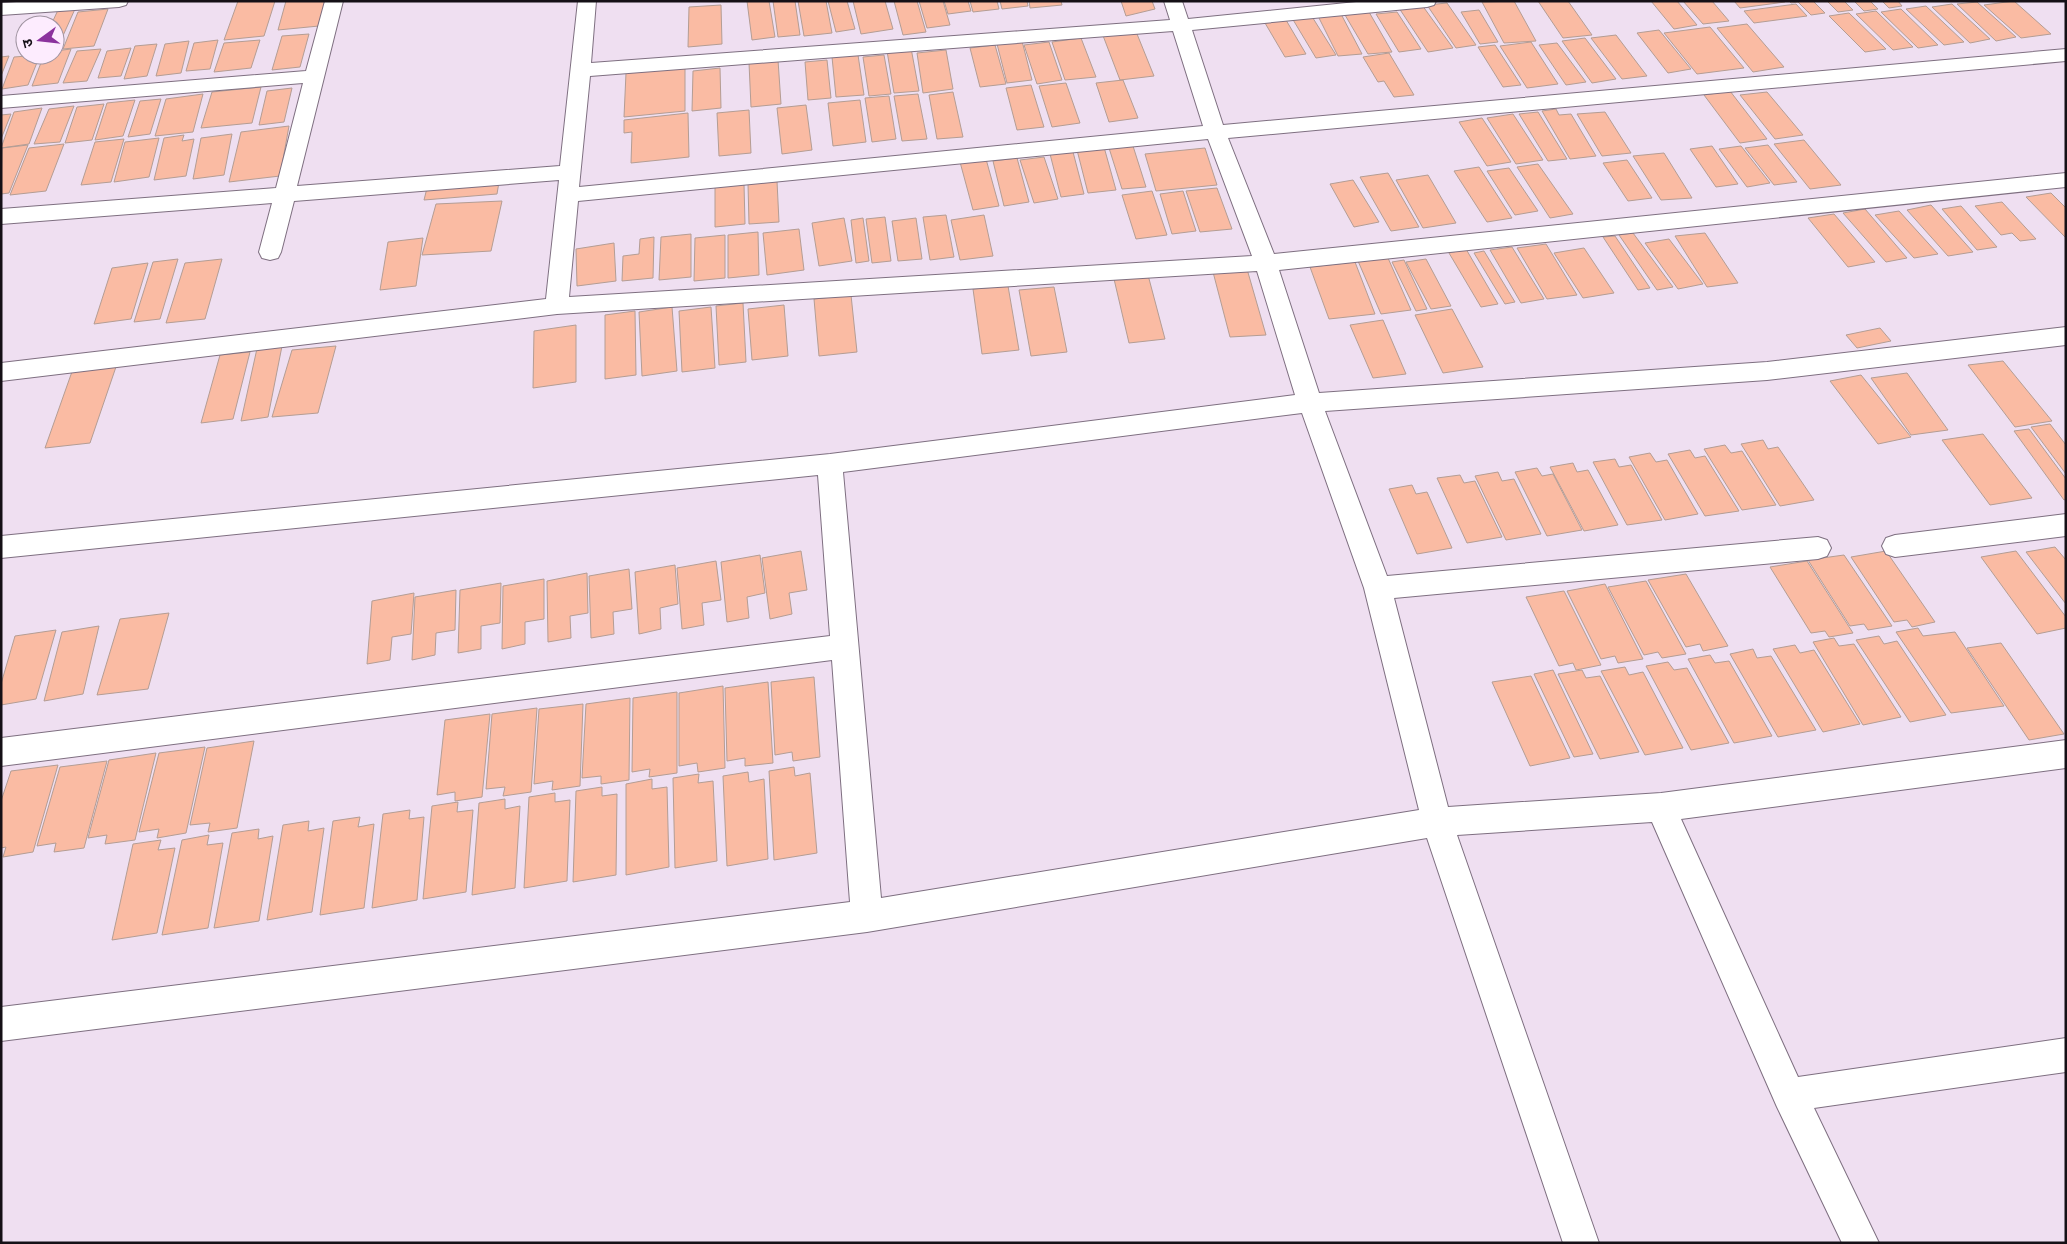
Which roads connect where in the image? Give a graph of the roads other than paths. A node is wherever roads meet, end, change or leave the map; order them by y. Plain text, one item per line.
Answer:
1 (119, 1) edge
2 (334, 1) edge
3 (587, 1) edge
4 (1173, 1) edge
5 (1427, 1) edge
6 (1, 9) edge
7 (1181, 25) junction
8 (2066, 55) edge
9 (582, 70) junction
10 (316, 76) junction
11 (1, 102) edge
12 (1214, 132) junction
13 (570, 172) junction
14 (2066, 180) edge
15 (286, 193) junction
16 (569, 195) junction
17 (1, 217) edge
18 (270, 252) dead end
19 (1266, 263) junction
20 (557, 306) junction
21 (2066, 336) edge
22 (1, 372) edge
23 (1310, 403) junction
24 (830, 464) junction
25 (2066, 525) edge
26 (1895, 546) dead end
27 (1, 547) edge
28 (1818, 548) dead end
29 (1378, 588) junction
30 (845, 646) junction
31 (1, 752) edge
32 (2066, 754) edge
33 (1661, 807) junction
34 (1437, 822) junction
35 (866, 916) junction
36 (1, 1024) edge
37 (2066, 1056) edge
38 (1789, 1095) junction
39 (1581, 1243) edge
40 (1861, 1243) edge

1 - 6 street
2 - 10 street
3 - 9 street
4 - 7 street
5 - 7 street
7 - 9 street
7 - 12 street
8 - 12 street
9 - 13 street
10 - 11 street
10 - 15 street
12 - 16 street
12 - 19 street
13 - 15 street
13 - 16 street
14 - 19 street
15 - 17 street
15 - 18 street
16 - 20 street
19 - 20 street
19 - 23 street
20 - 22 street
21 - 23 street
23 - 24 street
23 - 29 street
24 - 27 street
24 - 30 street
25 - 26 street
28 - 29 street
29 - 34 street
30 - 31 street
30 - 35 street
32 - 33 street
33 - 34 street
33 - 38 street
34 - 35 street
34 - 39 street
35 - 36 street
37 - 38 street
38 - 40 street

